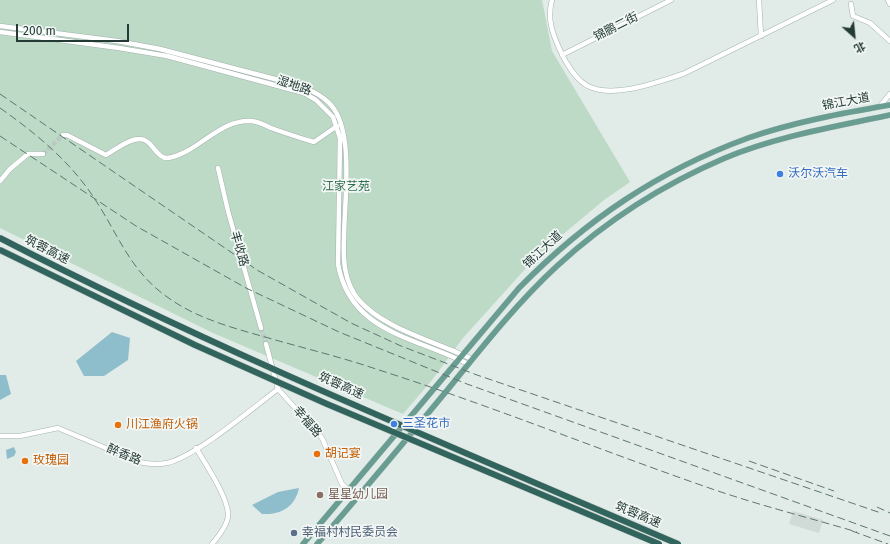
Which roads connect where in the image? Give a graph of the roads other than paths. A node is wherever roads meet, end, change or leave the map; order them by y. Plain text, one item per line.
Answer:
1 (552, 0) edge
2 (671, 0) edge
3 (759, 0) edge
4 (833, 0) edge
5 (888, 0) edge
6 (851, 4) dead end
7 (890, 4) edge
8 (0, 26) edge
9 (0, 32) edge
10 (761, 36) junction
11 (890, 41) edge
12 (562, 55) junction
13 (890, 94) edge
14 (890, 105) edge
15 (880, 106) junction
16 (890, 115) edge
17 (339, 126) junction
18 (63, 135) dead end
19 (43, 154) tunnel mouth
20 (218, 168) dead end
21 (0, 182) edge
22 (338, 222) junction
23 (344, 223) junction
24 (0, 238) edge
25 (0, 250) edge
26 (261, 328) tunnel mouth
27 (266, 344) tunnel mouth
28 (461, 357) junction
29 (470, 362) junction
30 (278, 389) junction
31 (0, 436) edge
32 (196, 448) junction
33 (349, 490) junction
34 (357, 498) junction
35 (212, 544) edge
36 (304, 544) edge
37 (318, 544) edge
38 (659, 544) edge
39 (678, 544) edge

1 - 12 street
2 - 12 street, 锦鹏二街
3 - 10 street
4 - 10 street
5 - 7 street
6 - 11 street
8 - 17 street, 湿地路
9 - 17 street, 湿地路
10 - 12 street
13 - 15 street
14 - 15 main road, 锦江大道
15 - 28 main road, 锦江大道
16 - 29 main road, 锦江大道
17 - 18 street
17 - 22 street, 湿地路
17 - 23 street, 湿地路
19 - 21 street
20 - 26 street, 丰收路
22 - 23 street
22 - 28 street, 湿地路
23 - 28 street, 湿地路
24 - 39 highway, 筑蓉高速, bridge
25 - 38 highway, 筑蓉高速, bridge
27 - 30 street
28 - 29 street, 湿地路
28 - 33 main road, 锦江大道
29 - 34 main road, 锦江大道
30 - 32 street, 醉香路
30 - 33 street, 幸福路
31 - 32 street, 醉香路
32 - 35 street
33 - 34 street, 幸福路
33 - 36 main road, 锦江大道
34 - 37 main road, 锦江大道

